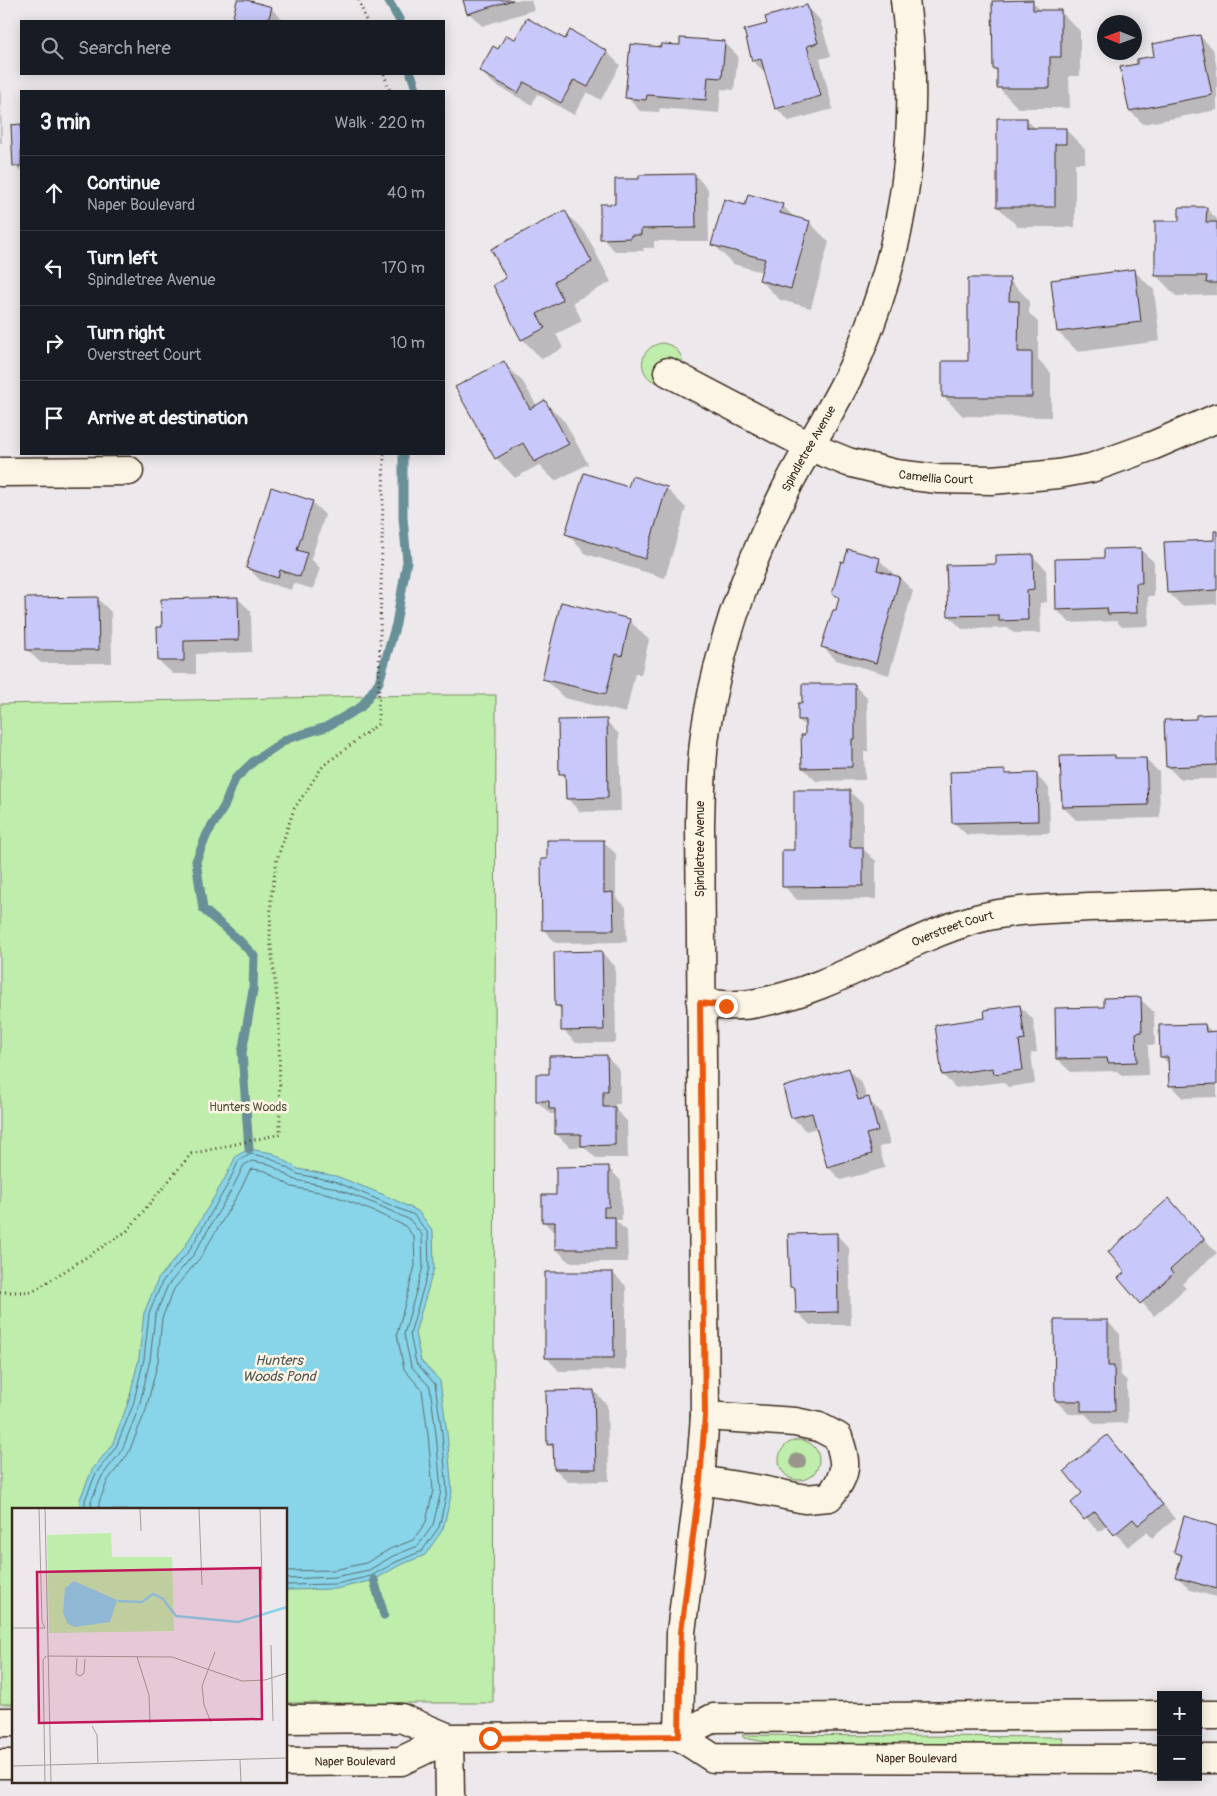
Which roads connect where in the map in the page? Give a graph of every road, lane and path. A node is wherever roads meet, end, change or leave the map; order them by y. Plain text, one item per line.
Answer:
1 (358, 0) edge
2 (905, 0) edge
3 (366, 20) edge
4 (384, 75) edge
5 (390, 90) edge
6 (668, 372) dead end
7 (1217, 418) edge
8 (811, 447) junction
9 (384, 455) edge
10 (130, 470) dead end
11 (0, 472) edge
12 (1217, 903) edge
13 (700, 1003) junction
14 (0, 1292) edge
15 (705, 1416) junction
16 (700, 1480) junction
17 (1157, 1715) edge
18 (1202, 1715) edge
19 (1217, 1715) edge
20 (288, 1719) edge
21 (679, 1736) junction
22 (449, 1738) junction
23 (1157, 1759) edge
24 (1202, 1759) edge
25 (1217, 1759) edge
26 (288, 1762) edge
27 (450, 1796) edge

1 - 3 path
2 - 8 street, Spindletree Avenue
4 - 5 path
6 - 8 street, Camellia Court
7 - 8 street, Camellia Court
8 - 13 street, Spindletree Avenue
9 - 14 path
10 - 11 street
12 - 13 street, Overstreet Court
13 - 15 street, Spindletree Avenue
15 - 16 street, Spindletree Avenue
15 - 16 street
16 - 21 street, Spindletree Avenue
17 - 21 street, Naper Boulevard
18 - 19 street
20 - 22 street, Naper Boulevard
21 - 22 street, Naper Boulevard
21 - 23 street, Naper Boulevard
22 - 26 street, Naper Boulevard
22 - 27 street
24 - 25 street

